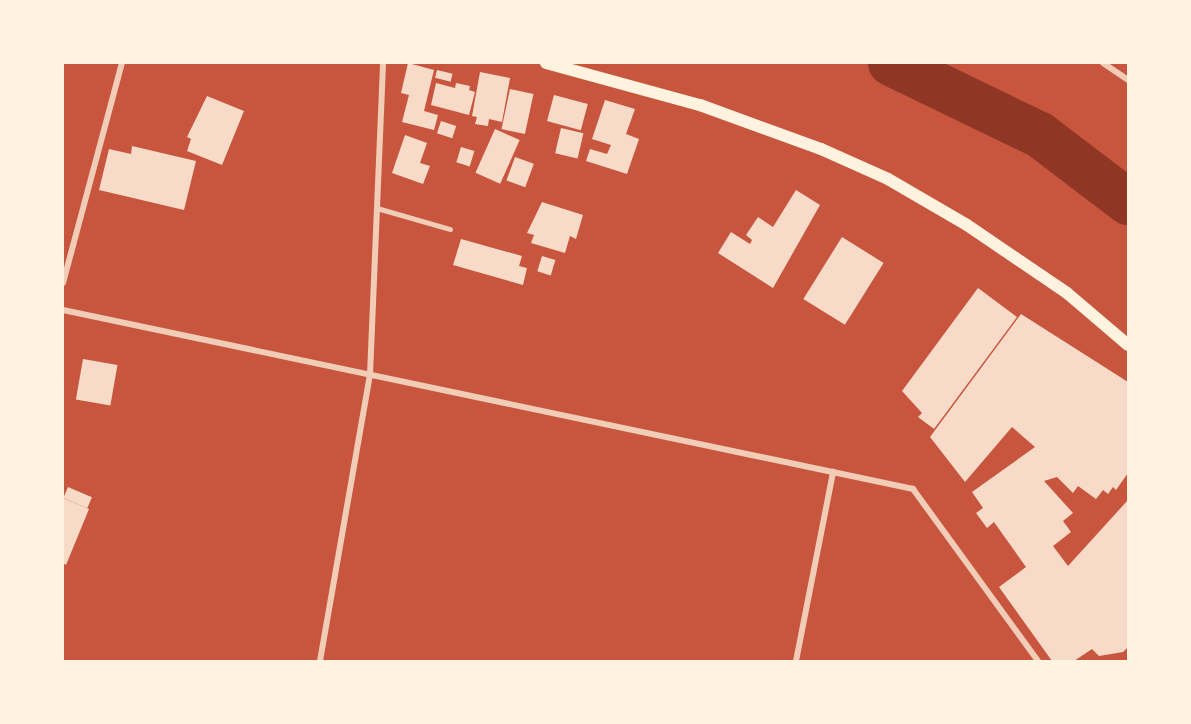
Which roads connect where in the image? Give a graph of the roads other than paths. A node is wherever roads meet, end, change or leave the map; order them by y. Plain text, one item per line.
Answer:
1 (122, 63) edge
2 (383, 63) edge
3 (546, 63) edge
4 (1103, 63) edge
5 (1128, 78) edge
6 (377, 208) junction
7 (450, 230) dead end
8 (63, 283) edge
9 (63, 310) edge
10 (1128, 345) edge
11 (370, 375) junction
12 (833, 472) junction
13 (320, 661) edge
14 (795, 661) edge
15 (1038, 661) edge

1 - 8 street
2 - 6 street
3 - 10 main road
4 - 5 street
6 - 7 lane
6 - 11 street
9 - 11 street
11 - 12 street
11 - 13 street
12 - 14 street
12 - 15 street

